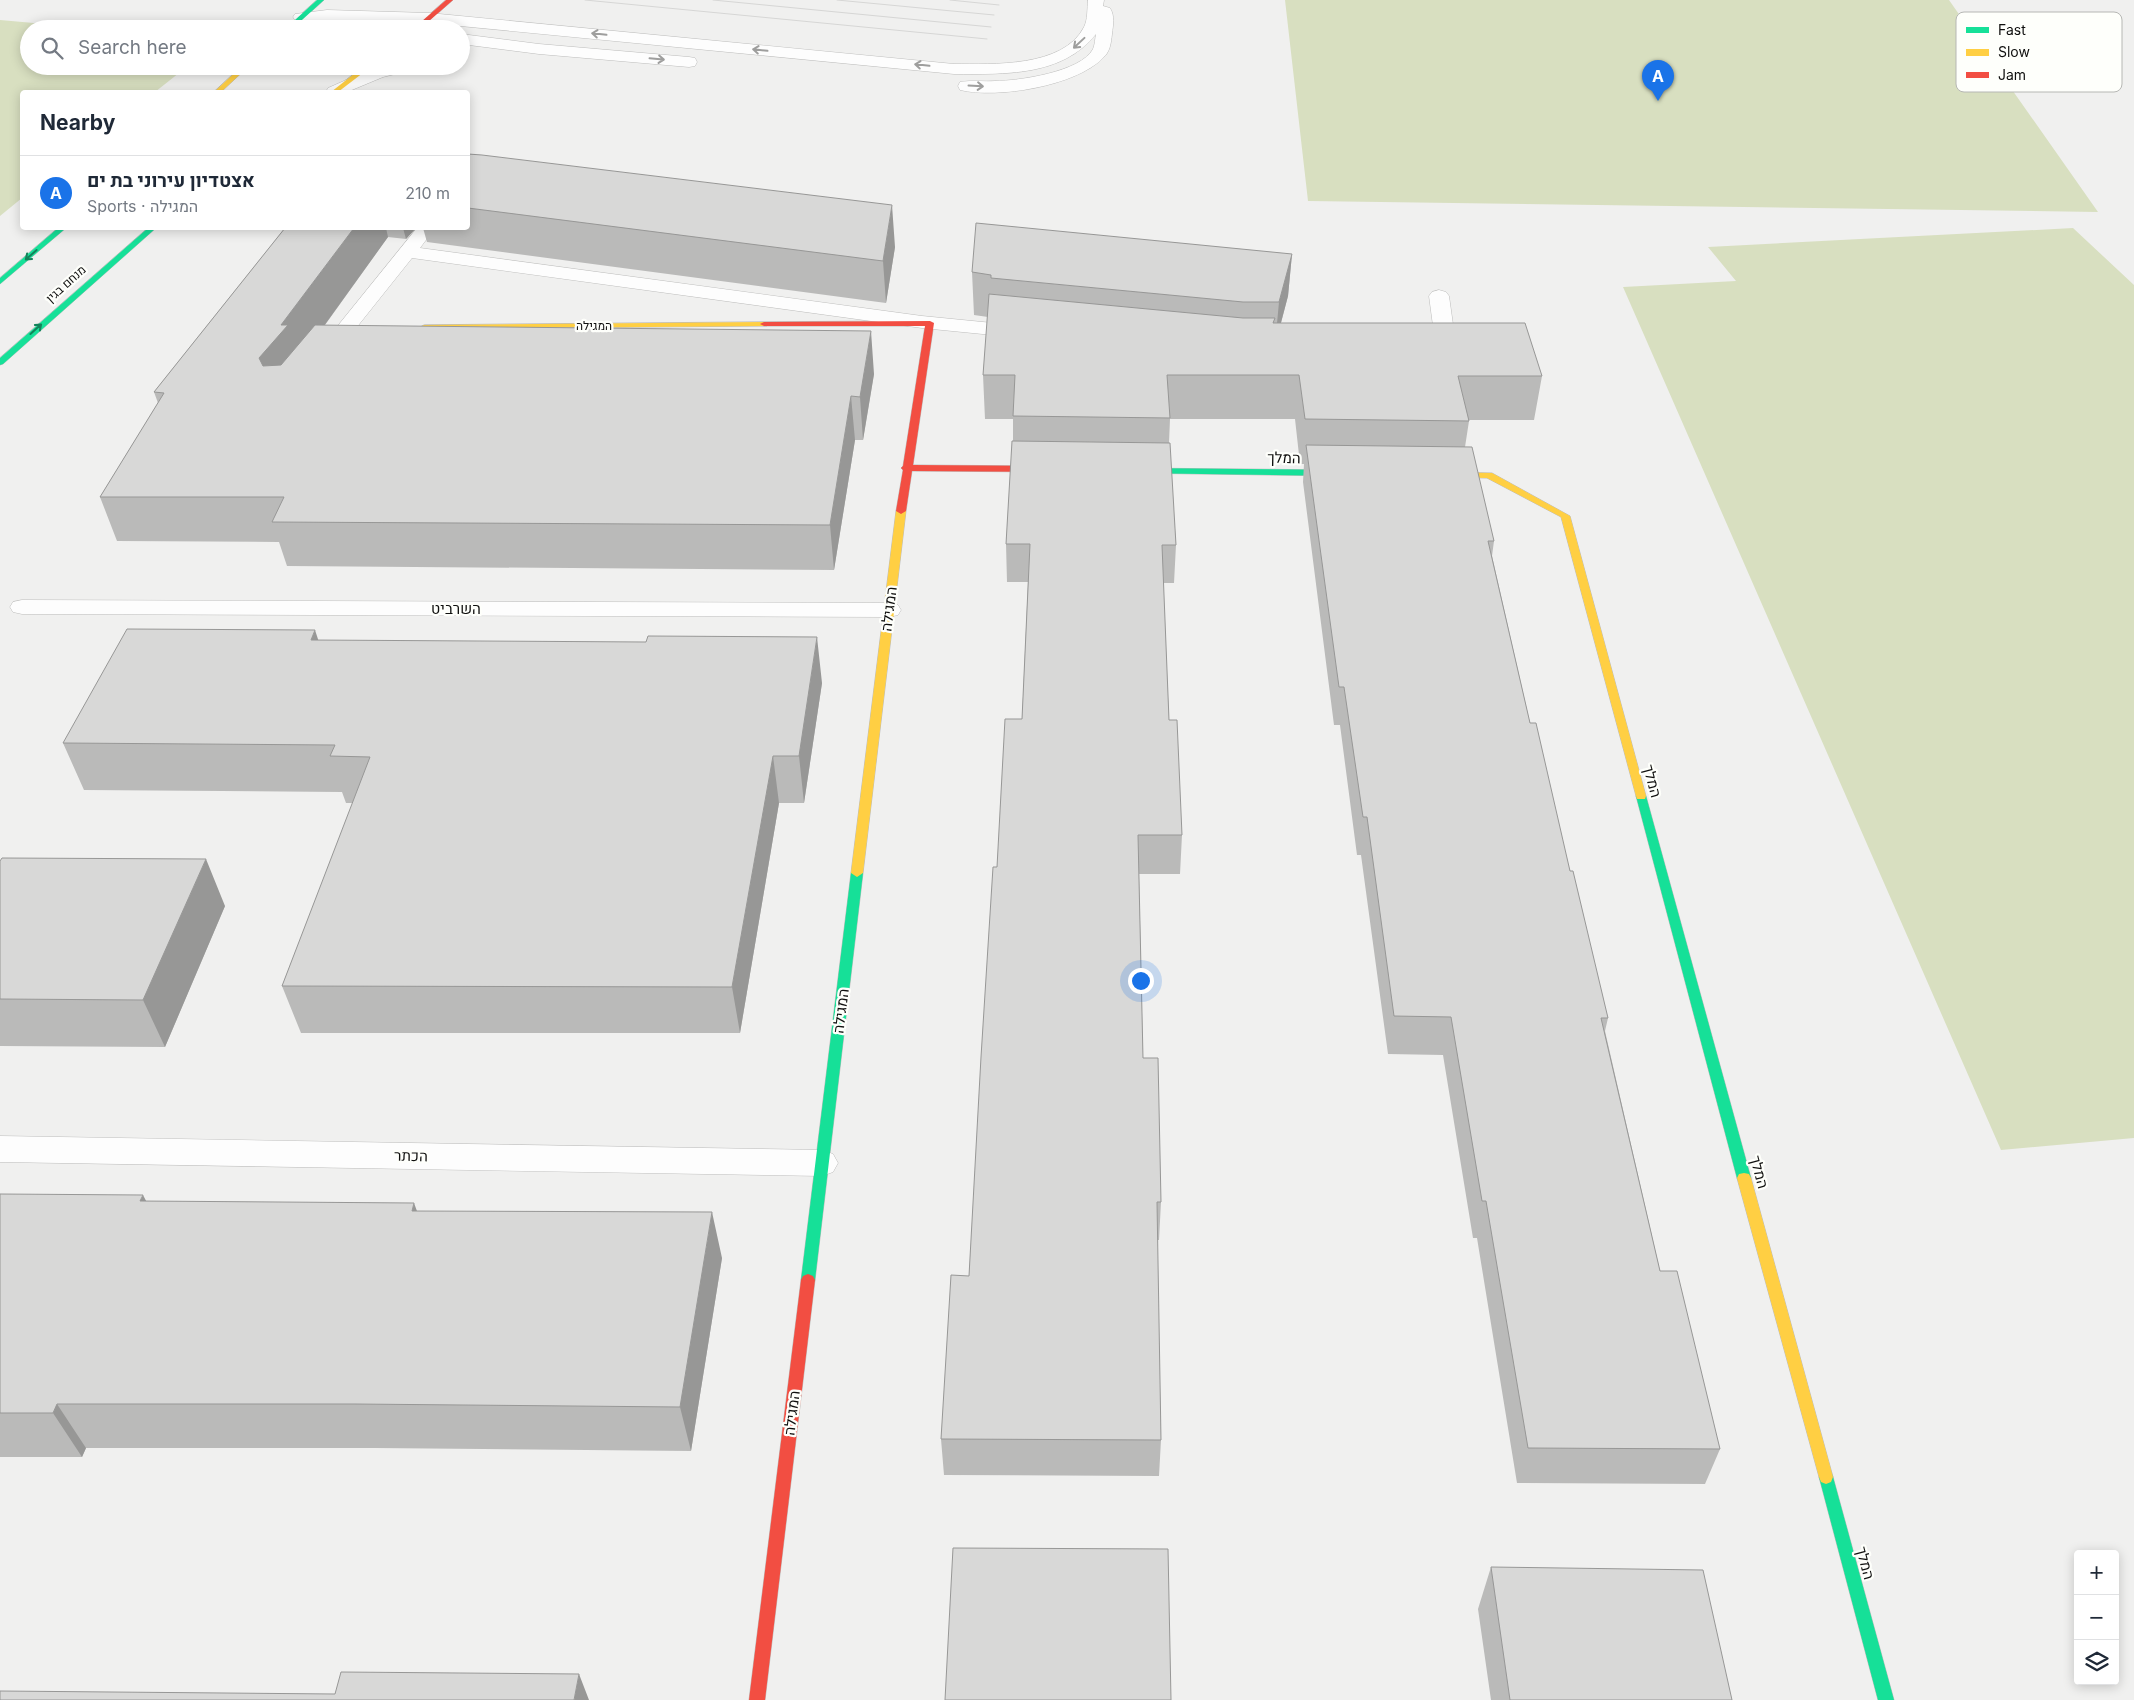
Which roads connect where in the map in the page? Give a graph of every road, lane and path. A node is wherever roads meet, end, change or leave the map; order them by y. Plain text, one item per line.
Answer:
1 (321, 0) edge
2 (450, 0) edge
3 (1096, 0) edge
4 (1101, 0) edge
5 (301, 17) junction
6 (429, 18) junction
7 (298, 20) edge
8 (312, 20) edge
9 (427, 20) edge
10 (450, 20) edge
11 (470, 22) edge
12 (470, 40) edge
13 (539, 49) junction
14 (470, 53) edge
15 (706, 63) dead end
16 (236, 75) edge
17 (357, 75) edge
18 (375, 75) edge
19 (924, 82) dead end
20 (219, 90) edge
21 (337, 90) edge
22 (339, 90) edge
23 (60, 230) edge
24 (150, 230) edge
25 (424, 230) edge
26 (407, 252) junction
27 (0, 282) edge
28 (1439, 296) dead end
29 (930, 323) junction
30 (417, 327) edge
31 (1046, 334) edge
32 (1418, 353) edge
33 (0, 362) edge
34 (316, 365) edge
35 (906, 468) junction
36 (1064, 470) edge
37 (1124, 470) edge
38 (1351, 473) edge
39 (1430, 474) edge
40 (22, 607) dead end
41 (889, 610) junction
42 (0, 1149) edge
43 (822, 1163) junction
44 (757, 1700) edge
45 (1886, 1700) edge

1 - 5 street
2 - 6 street
3 -> 11 street
19 -> 4 street
5 - 6 street
5 - 7 street
5 - 8 street
6 - 9 street
10 -> 6 street
12 - 13 street
13 - 14 street
13 -> 15 street
16 - 20 street
17 - 21 street
18 - 22 street
23 -> 27 street
33 -> 24 street, מנחם בגין
25 - 26 street
26 - 29 street, המגילה
26 - 34 street
28 - 32 street
29 - 30 street, המגילה
29 - 31 street, המגילה
29 - 35 street, המגילה
35 - 36 street
35 - 41 street, המגילה
37 - 38 street, המלך
39 - 45 street, המלך
40 - 41 street, השרביט
41 - 43 street, המגילה
42 - 43 street, הכתר
43 - 44 street, המגילה

